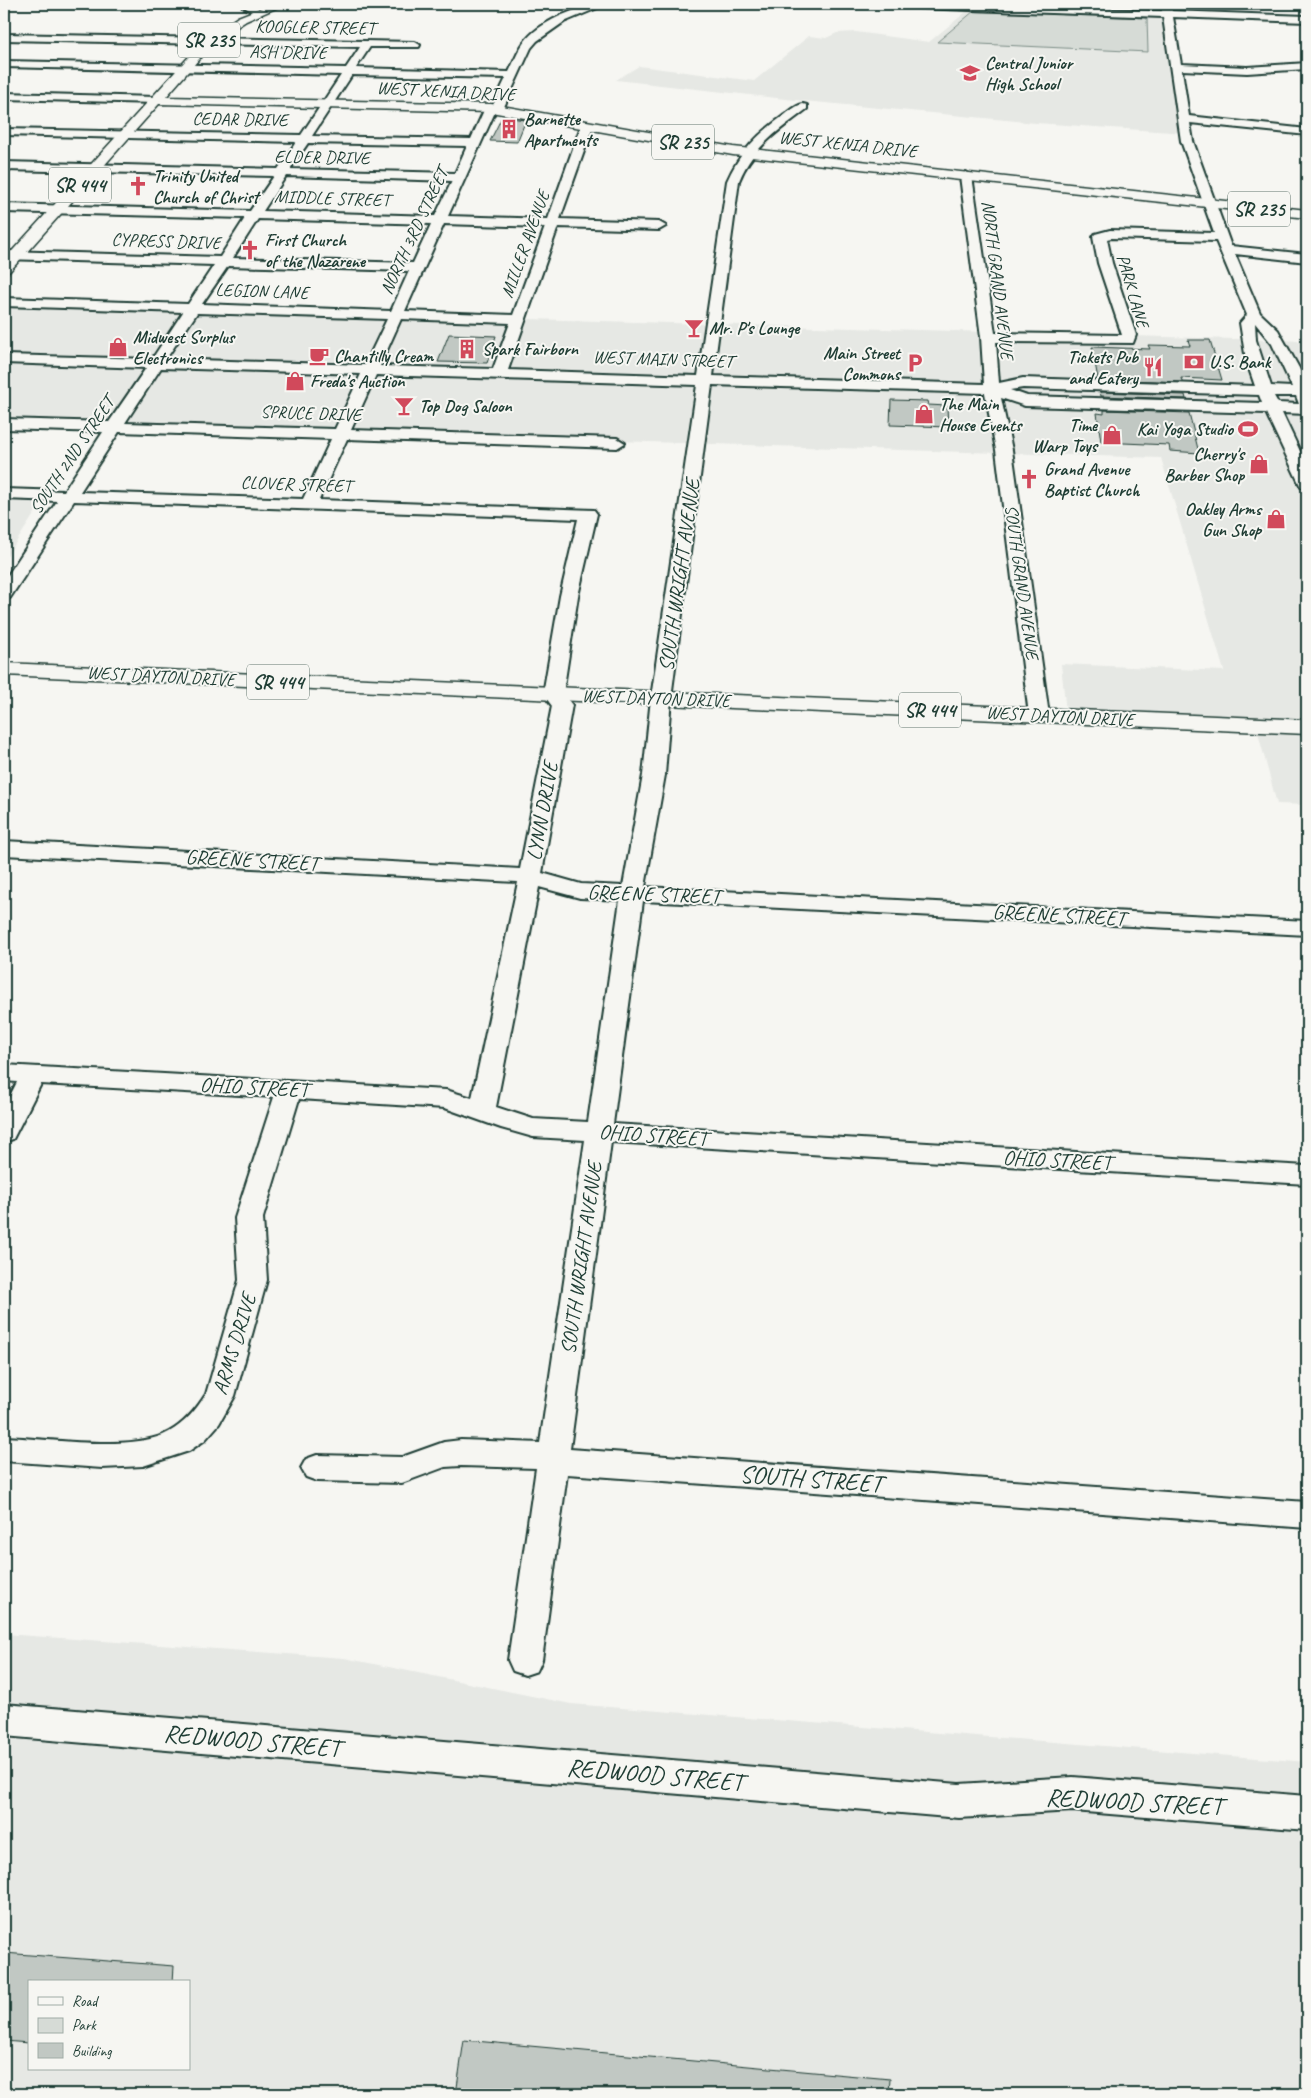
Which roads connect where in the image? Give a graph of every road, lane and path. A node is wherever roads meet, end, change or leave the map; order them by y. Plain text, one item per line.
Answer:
1 (244, 4) edge
2 (280, 4) edge
3 (602, 4) edge
4 (891, 4) edge
5 (1167, 9) edge
6 (259, 12) junction
7 (1307, 18) edge
8 (4, 37) edge
9 (50, 38) junction
10 (208, 41) junction
11 (367, 44) junction
12 (415, 45) dead end
13 (4, 64) edge
14 (21, 64) junction
15 (1307, 66) edge
16 (1176, 67) junction
17 (185, 68) junction
18 (349, 71) junction
19 (10, 75) dead end
20 (512, 75) junction
21 (4, 96) edge
22 (156, 100) junction
23 (328, 104) junction
24 (803, 107) dead end
25 (494, 109) junction
26 (1183, 120) junction
27 (587, 126) junction
28 (4, 132) edge
29 (1307, 132) edge
30 (124, 135) junction
31 (305, 138) junction
32 (475, 143) junction
33 (749, 152) junction
34 (4, 166) edge
35 (94, 168) junction
36 (282, 174) junction
37 (966, 176) junction
38 (459, 177) junction
39 (1210, 204) junction
40 (4, 208) edge
41 (57, 210) junction
42 (1307, 214) edge
43 (254, 215) junction
44 (440, 220) junction
45 (552, 223) junction
46 (659, 226) dead end
47 (1224, 243) junction
48 (10, 255) edge
49 (1307, 258) edge
50 (224, 261) junction
51 (418, 267) junction
52 (4, 269) edge
53 (4, 302) edge
54 (195, 307) junction
55 (396, 314) junction
56 (1254, 315) junction
57 (518, 319) junction
58 (988, 336) junction
59 (4, 359) edge
60 (158, 363) junction
61 (371, 370) junction
62 (499, 374) junction
63 (706, 380) junction
64 (992, 389) junction
65 (1266, 390) junction
66 (1305, 396) edge
67 (1274, 408) junction
68 (1307, 410) edge
69 (4, 424) edge
70 (115, 427) junction
71 (341, 434) junction
72 (617, 443) dead end
73 (1307, 483) edge
74 (4, 494) edge
75 (69, 496) junction
76 (309, 504) junction
77 (588, 514) joint
78 (4, 594) edge
79 (4, 669) edge
80 (553, 694) junction
81 (661, 698) junction
82 (1039, 715) junction
83 (1307, 727) edge
84 (4, 848) edge
85 (530, 878) junction
86 (633, 892) junction
87 (1307, 928) edge
88 (4, 1073) edge
89 (33, 1075) junction
90 (289, 1089) junction
91 (482, 1111) junction
92 (598, 1132) junction
93 (4, 1133) edge
94 (1307, 1175) edge
95 (4, 1449) edge
96 (553, 1460) junction
97 (318, 1468) dead end
98 (1307, 1515) edge
99 (525, 1660) dead end
100 (4, 1720) edge
101 (1307, 1813) edge

1 - 6 street
2 - 6 main road, SR 235
3 - 20 street, NORTH 3RD STREET
4 - 5 street
5 - 7 street
5 - 16 street
6 - 10 main road, SR 235
8 - 9 street, KOOGLER STREET
9 - 10 street, KOOGLER STREET
9 - 14 street
10 - 11 street, KOOGLER STREET
10 - 17 main road, SR 235
11 - 12 street, KOOGLER STREET
11 - 18 street, SOUTH 2ND STREET
13 - 14 street, ASH DRIVE
14 - 17 street, ASH DRIVE
14 - 19 street
15 - 16 street
16 - 26 street
17 - 18 street, ASH DRIVE
17 - 22 main road, SR 235
18 - 20 street, ASH DRIVE
18 - 23 street, SOUTH 2ND STREET
20 - 25 street, NORTH 3RD STREET
21 - 22 street, WEST XENIA DRIVE
22 - 23 main road, WEST XENIA DRIVE / SR 235
22 - 30 main road, SR 444
23 - 25 main road, WEST XENIA DRIVE / SR 235
23 - 31 street, SOUTH 2ND STREET
24 - 33 street, SOUTH WRIGHT AVENUE
25 - 27 main road, WEST XENIA DRIVE / SR 235
25 - 32 street, NORTH 3RD STREET
26 - 29 street
26 - 39 street
27 - 33 main road, WEST XENIA DRIVE / SR 235
27 - 45 street, MILLER AVENUE
28 - 30 street, CEDAR DRIVE
30 - 31 street, CEDAR DRIVE
30 - 35 main road, SR 444
31 - 32 street, CEDAR DRIVE
31 - 36 street, SOUTH 2ND STREET
32 - 38 street, NORTH 3RD STREET
33 - 37 main road, WEST XENIA DRIVE / SR 235
33 - 63 street, SOUTH WRIGHT AVENUE
34 - 35 street, ELDER DRIVE
35 - 36 street, ELDER DRIVE
35 - 41 main road, SR 444
36 - 38 street, ELDER DRIVE
36 - 43 street, SOUTH 2ND STREET
37 - 39 main road, WEST XENIA DRIVE / SR 235
37 - 58 street, NORTH GRAND AVENUE
38 - 44 street, NORTH 3RD STREET
39 - 42 main road, SR 235
39 - 47 street
40 - 41 street, MIDDLE STREET
41 - 43 street, MIDDLE STREET
41 - 48 main road, SR 444
43 - 44 street, MIDDLE STREET
43 - 50 street, SOUTH 2ND STREET
44 - 45 street, MIDDLE STREET
44 - 51 street, NORTH 3RD STREET
45 - 46 street, MIDDLE STREET
45 - 57 street, MILLER AVENUE
47 - 49 street
47 - 56 street
47 - 58 street, PARK LANE
48 - 50 street, CYPRESS DRIVE
48 - 52 main road, SR 444
50 - 51 street, CYPRESS DRIVE
50 - 54 street, SOUTH 2ND STREET
51 - 55 street, NORTH 3RD STREET
53 - 54 street, LEGION LANE
54 - 55 street, LEGION LANE
54 - 60 street, SOUTH 2ND STREET
55 - 57 street, LEGION LANE
55 - 61 street, NORTH 3RD STREET
56 - 65 street
56 - 66 street
57 - 62 street, MILLER AVENUE
58 - 64 street, NORTH GRAND AVENUE
59 - 60 street, WEST MAIN STREET
60 - 61 street, WEST MAIN STREET
60 - 70 street, SOUTH 2ND STREET
61 - 62 street, WEST MAIN STREET
61 - 71 street, NORTH 3RD STREET
62 - 63 street, WEST MAIN STREET
63 - 64 street, WEST MAIN STREET
63 - 81 street, SOUTH WRIGHT AVENUE
64 - 65 street, WEST MAIN STREET
64 - 67 street, WEST MAIN STREET
64 - 82 street, SOUTH GRAND AVENUE
65 - 66 street, WEST MAIN STREET
65 - 67 street
67 - 68 street, WEST MAIN STREET
67 - 73 street
69 - 70 street, SPRUCE DRIVE
70 - 71 street, SPRUCE DRIVE
70 - 75 street, SOUTH 2ND STREET
71 - 72 street, SPRUCE DRIVE
71 - 76 street, NORTH 3RD STREET
74 - 75 street, CLOVER STREET
75 - 76 street, CLOVER STREET
75 - 78 street, SOUTH 2ND STREET
76 - 77 street, CLOVER STREET
77 - 80 street, LYNN DRIVE
79 - 80 main road, WEST DAYTON DRIVE / SR 444
80 - 81 main road, WEST DAYTON DRIVE / SR 444
80 - 85 street, LYNN DRIVE
81 - 82 main road, WEST DAYTON DRIVE / SR 444
81 - 86 street, SOUTH WRIGHT AVENUE
82 - 83 main road, WEST DAYTON DRIVE / SR 444
84 - 85 street, GREENE STREET
85 - 86 street, GREENE STREET
85 - 91 street, LYNN DRIVE
86 - 87 street, GREENE STREET
86 - 92 street, SOUTH WRIGHT AVENUE
88 - 89 street, OHIO STREET
89 - 90 street, OHIO STREET
89 - 93 street
90 - 91 street, OHIO STREET
90 - 95 street, ARMS DRIVE
91 - 92 street, OHIO STREET
92 - 94 street, OHIO STREET
92 - 96 street, SOUTH WRIGHT AVENUE
96 - 97 street, SOUTH STREET
96 - 98 street, SOUTH STREET
96 - 99 street, SOUTH WRIGHT AVENUE
100 - 101 street, REDWOOD STREET

